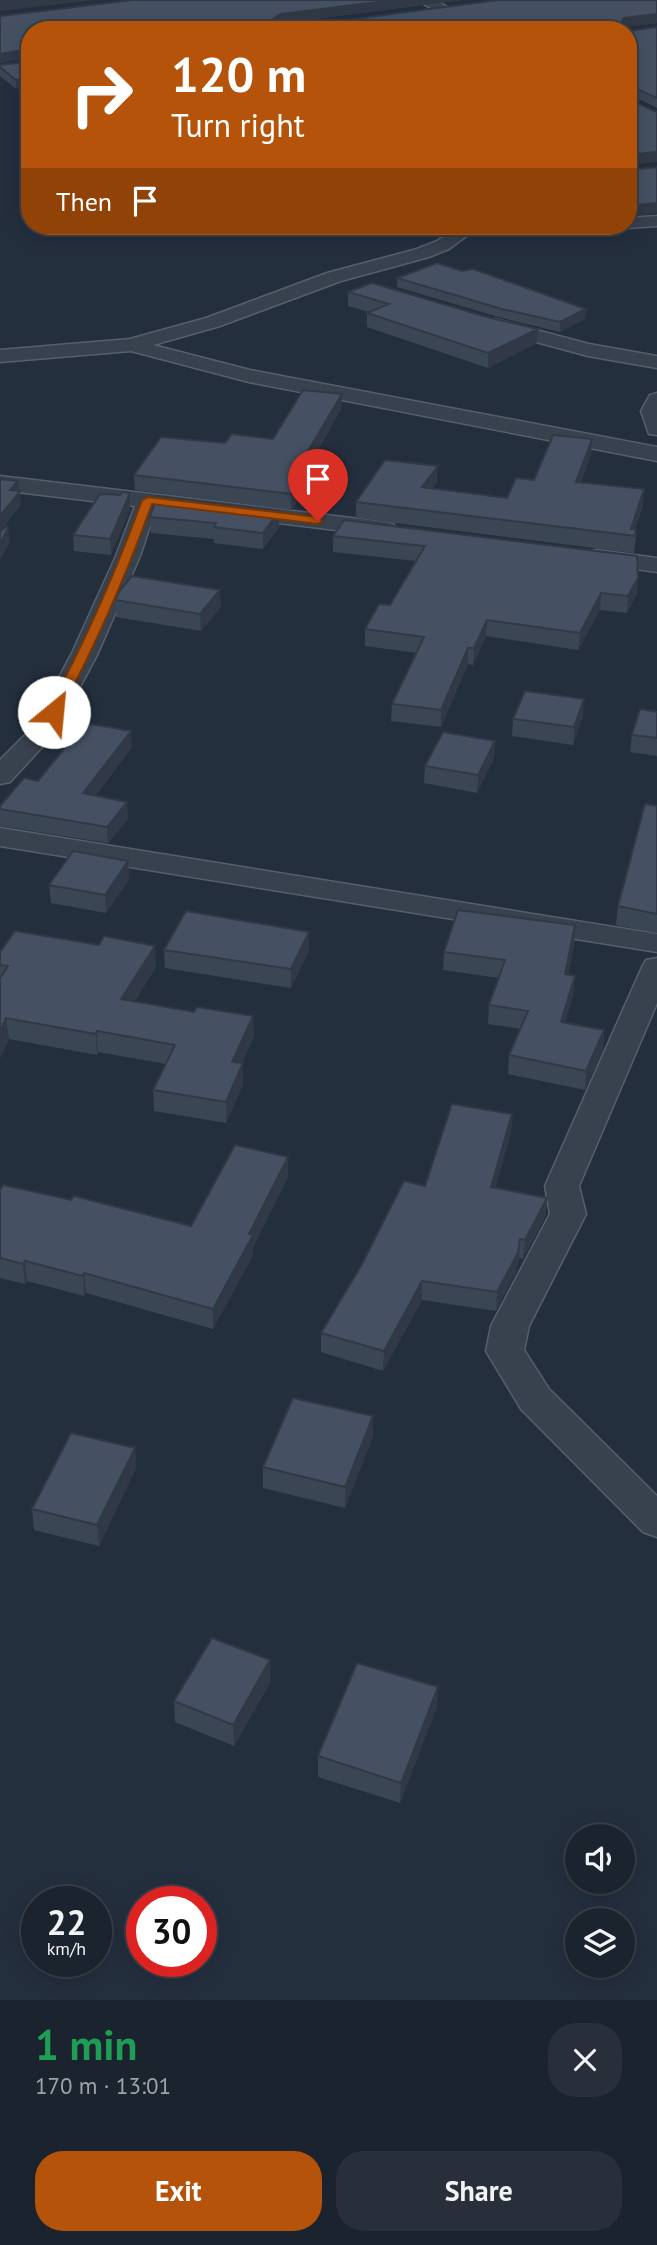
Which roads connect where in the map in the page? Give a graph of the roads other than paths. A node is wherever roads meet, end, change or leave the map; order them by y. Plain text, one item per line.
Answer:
1 (420, 6) edge
2 (470, 6) edge
3 (444, 9) junction
4 (467, 21) edge
5 (657, 221) edge
6 (637, 222) edge
7 (458, 235) edge
8 (334, 276) junction
9 (370, 289) edge
10 (478, 321) edge
11 (131, 345) junction
12 (0, 356) edge
13 (657, 362) edge
14 (657, 398) edge
15 (657, 429) edge
16 (657, 454) edge
17 (0, 483) edge
18 (148, 500) junction
19 (413, 533) edge
20 (576, 554) edge
21 (657, 565) edge
22 (0, 776) edge
23 (0, 837) edge
24 (657, 943) edge
25 (657, 967) edge
26 (657, 1521) edge

1 - 3 street
2 - 3 street
3 - 4 street
5 - 6 street
7 - 8 street
8 - 9 street
8 - 11 street
10 - 13 street
11 - 12 street
11 - 16 street
14 - 15 street
17 - 18 street
18 - 19 street
18 - 22 street
20 - 21 street
23 - 24 street
25 - 26 street

